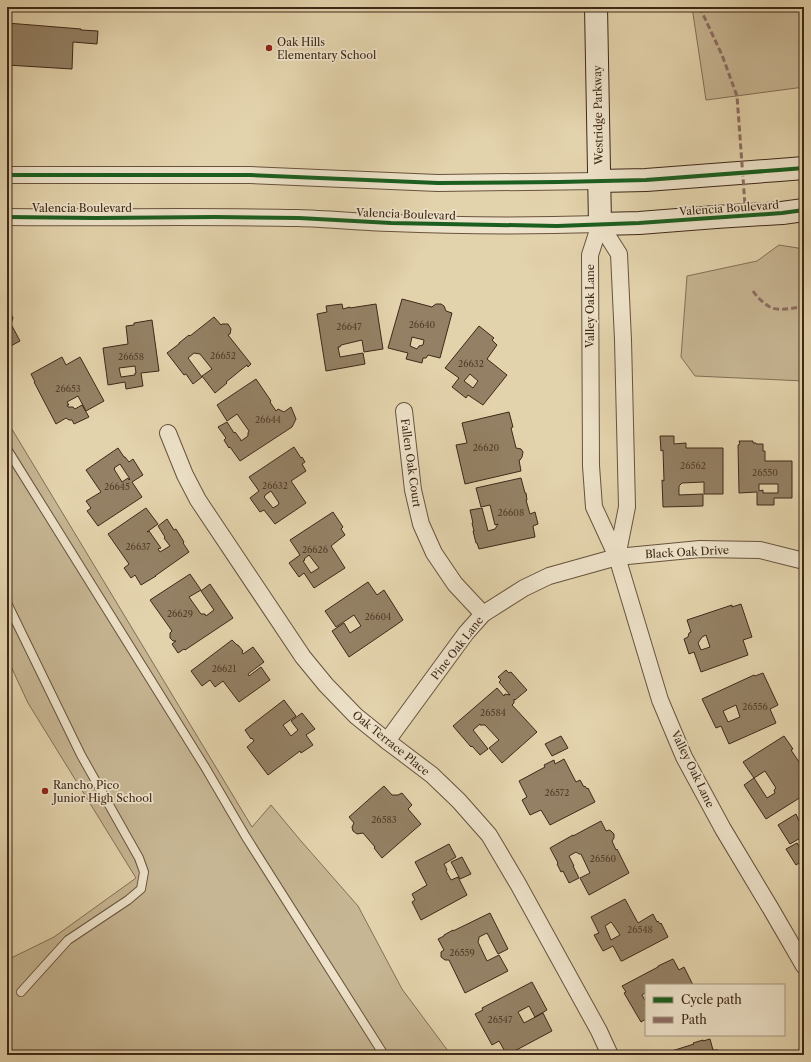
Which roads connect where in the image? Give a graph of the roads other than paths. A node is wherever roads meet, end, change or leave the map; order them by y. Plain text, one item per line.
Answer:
1 (596, 7) edge
2 (804, 168) edge
3 (7, 175) edge
4 (599, 181) junction
5 (804, 210) edge
6 (7, 217) edge
7 (600, 224) junction
8 (404, 411) dead end
9 (168, 433) dead end
10 (7, 449) edge
11 (617, 557) junction
12 (804, 561) edge
13 (7, 603) edge
14 (483, 614) junction
15 (387, 741) junction
16 (804, 966) edge
17 (21, 992) dead end
18 (384, 1055) edge
19 (610, 1055) edge

1 - 4 street, Westridge Parkway
2 - 4 street
3 - 4 street
4 - 7 street, Westridge Parkway
5 - 7 street, Valencia Boulevard, bridge
6 - 7 street, Valencia Boulevard
7 - 11 street, Valley Oak Lane
7 - 11 street, Valley Oak Lane
8 - 14 street, Fallen Oak Court
9 - 15 street, Oak Terrace Place
10 - 18 lane
11 - 12 street, Black Oak Drive
11 - 14 street, Pine Oak Lane
11 - 16 street, Valley Oak Lane
13 - 17 lane
14 - 15 street, Pine Oak Lane
15 - 19 street, Oak Terrace Place

